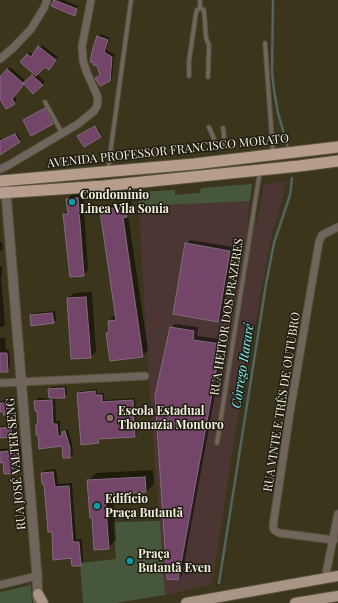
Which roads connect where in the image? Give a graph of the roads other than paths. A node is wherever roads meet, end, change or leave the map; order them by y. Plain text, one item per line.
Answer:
1 (47, 0) edge
2 (90, 0) edge
3 (131, 0) edge
4 (200, 0) edge
5 (200, 8) junction
6 (265, 43) dead end
7 (0, 59) edge
8 (189, 76) dead end
9 (208, 77) dead end
10 (45, 102) dead end
11 (209, 127) dead end
12 (224, 128) dead end
13 (63, 134) junction
14 (218, 146) dead end
15 (225, 146) dead end
16 (338, 147) edge
17 (273, 154) junction
18 (338, 161) edge
19 (3, 168) edge
20 (260, 170) junction
21 (108, 171) junction
22 (2, 181) edge
23 (3, 193) edge
24 (338, 227) edge
25 (145, 376) dead end
26 (22, 381) junction
27 (0, 383) edge
28 (217, 443) dead end
29 (338, 514) edge
30 (334, 540) junction
31 (37, 576) junction
32 (338, 576) edge
33 (325, 579) junction
34 (0, 585) edge
35 (338, 596) edge
36 (40, 600) edge
37 (319, 601) edge
38 (186, 603) edge
39 (295, 603) edge

1 - 7 street
2 - 13 street
3 - 21 lane
4 - 5 lane
5 - 8 lane
5 - 9 lane
6 - 17 lane
10 - 13 lane
11 - 14 lane
12 - 15 lane
13 - 19 street
16 - 17 highway, AVENIDA PROFESSOR FRANCISCO MORATO
17 - 21 highway, AVENIDA PROFESSOR FRANCISCO MORATO
18 - 20 highway
19 - 22 street
20 - 23 highway
20 - 28 lane, RUA HEITOR DOS PRAZERES
21 - 22 highway, AVENIDA PROFESSOR FRANCISCO MORATO
22 - 23 street, RUA JOSÉ VALTER SENG
23 - 26 street, RUA JOSÉ VALTER SENG
24 - 30 street, RUA VINTE E TRÊS DE OUTUBRO
25 - 26 street
26 - 27 street
26 - 31 street, RUA JOSÉ VALTER SENG
29 - 30 street
30 - 33 street
31 - 34 street
31 - 36 street, RUA JOSÉ VALTER SENG
32 - 33 main road
33 - 38 main road
35 - 37 main road
37 - 39 main road

